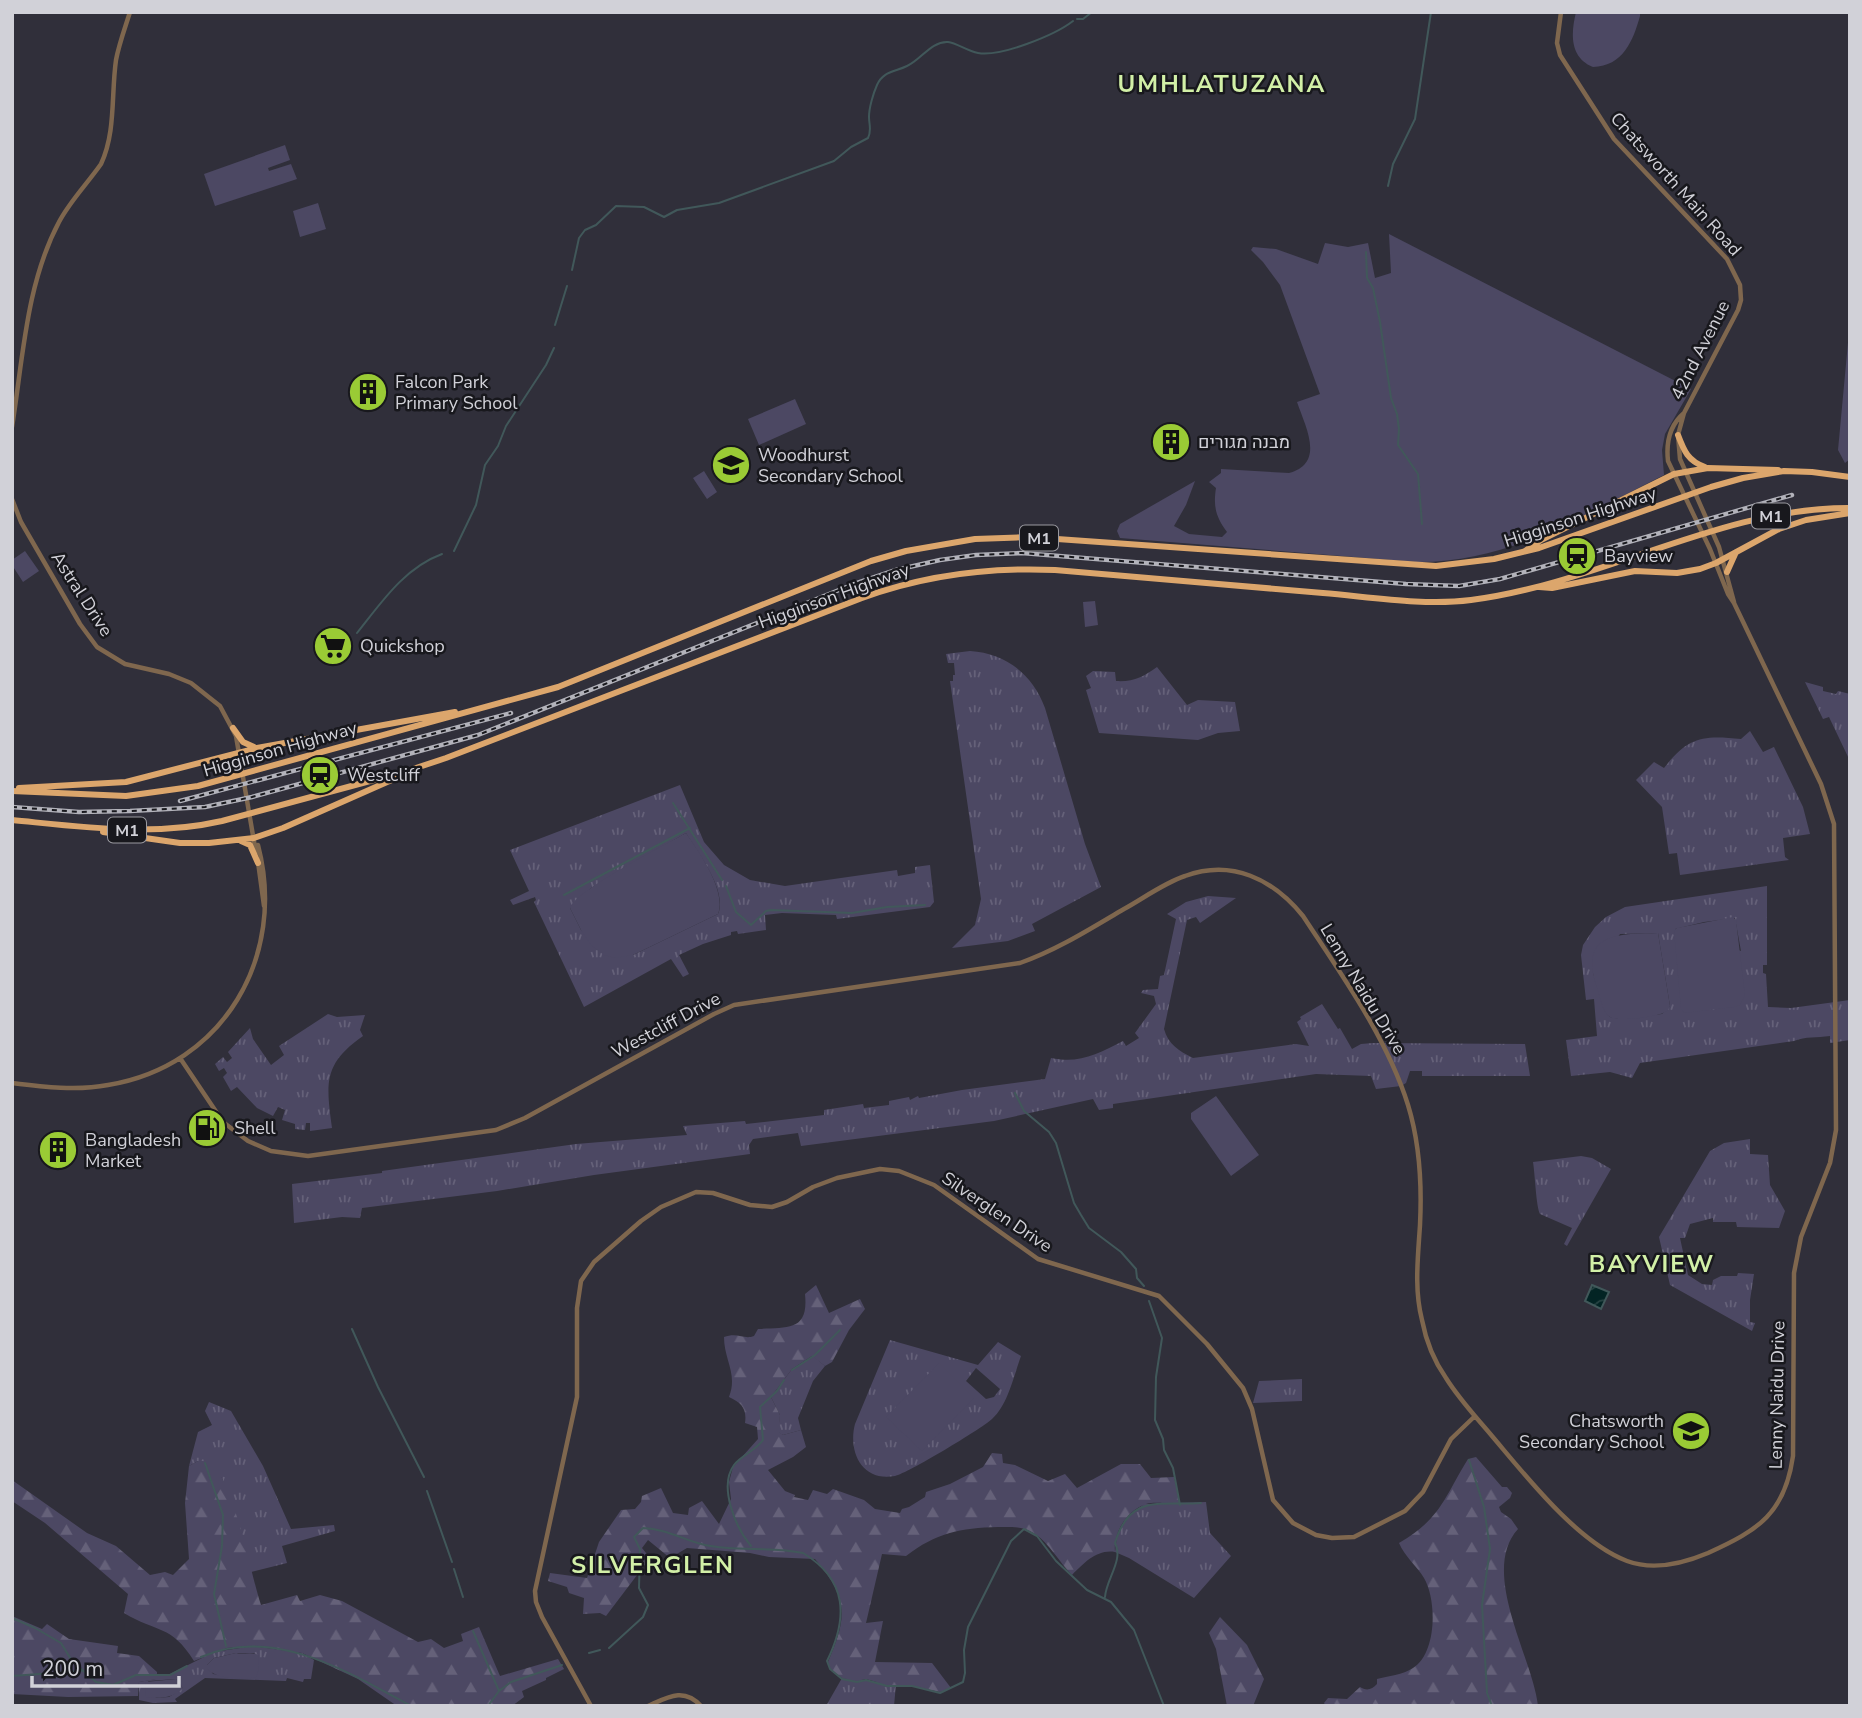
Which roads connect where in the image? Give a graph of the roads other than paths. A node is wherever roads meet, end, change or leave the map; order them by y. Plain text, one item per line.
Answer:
1 (130, 12) edge
2 (1561, 12) edge
3 (1741, 300) joint
4 (1679, 422) junction
5 (12, 427) edge
6 (1678, 435) junction
7 (1708, 468) junction
8 (1784, 471) junction
9 (1685, 472) junction
10 (1674, 474) junction
11 (1850, 477) edge
12 (12, 499) edge
13 (1850, 508) edge
14 (1850, 513) edge
15 (1738, 551) junction
16 (1523, 552) junction
17 (1723, 559) junction
18 (1716, 563) junction
19 (1727, 572) junction
20 (1537, 587) junction
21 (1734, 603) junction
22 (491, 705) junction
23 (233, 728) junction
24 (257, 748) junction
25 (239, 752) junction
26 (446, 758) junction
27 (12, 789) edge
28 (12, 820) edge
29 (77, 826) junction
30 (254, 838) junction
31 (240, 841) junction
32 (260, 863) junction
33 (1241, 873) joint
34 (264, 906) junction
35 (180, 1058) junction
36 (12, 1083) edge
37 (1475, 1416) junction
38 (591, 1706) edge
39 (648, 1706) edge
40 (701, 1706) edge

1 - 5 street
2 - 3 street, Chatsworth Main Road
3 - 4 street, 42nd Avenue
4 - 6 street, 42nd Avenue
4 - 10 street, 42nd Avenue
6 - 7 highway
6 - 9 street
7 - 8 highway
7 - 9 highway
8 - 11 highway, Higginson Highway / M1
8 - 16 highway, Higginson Highway / M1
9 - 10 highway
9 - 17 street, Lenny Naidu Drive
10 - 16 highway
10 - 18 street, Lenny Naidu Drive
12 - 23 street, Astral Drive
13 - 20 highway, Higginson Highway / M1
14 - 15 highway
15 - 17 highway
15 - 19 highway
16 - 22 highway, Higginson Highway / M1
17 - 18 highway
17 - 19 street, Lenny Naidu Drive
18 - 20 highway
18 - 21 street, Lenny Naidu Drive
19 - 21 street, Lenny Naidu Drive
20 - 26 highway, Higginson Highway / M1
21 - 37 street, Lenny Naidu Drive
22 - 24 highway
22 - 27 highway, Higginson Highway / M1
23 - 24 highway
23 - 25 street, Astral Drive
24 - 25 highway
25 - 27 highway
25 - 30 street, Astral Drive
26 - 29 highway, Higginson Highway / M1
26 - 30 highway
28 - 29 highway, Higginson Highway / M1
29 - 31 highway
30 - 31 highway
30 - 32 street, Astral Drive
31 - 32 highway
32 - 34 street
32 - 34 street
33 - 35 street, Westcliff Drive
33 - 37 street, Lenny Naidu Drive
34 - 35 street
35 - 36 street
37 - 38 street, Silverglen Drive
39 - 40 street

